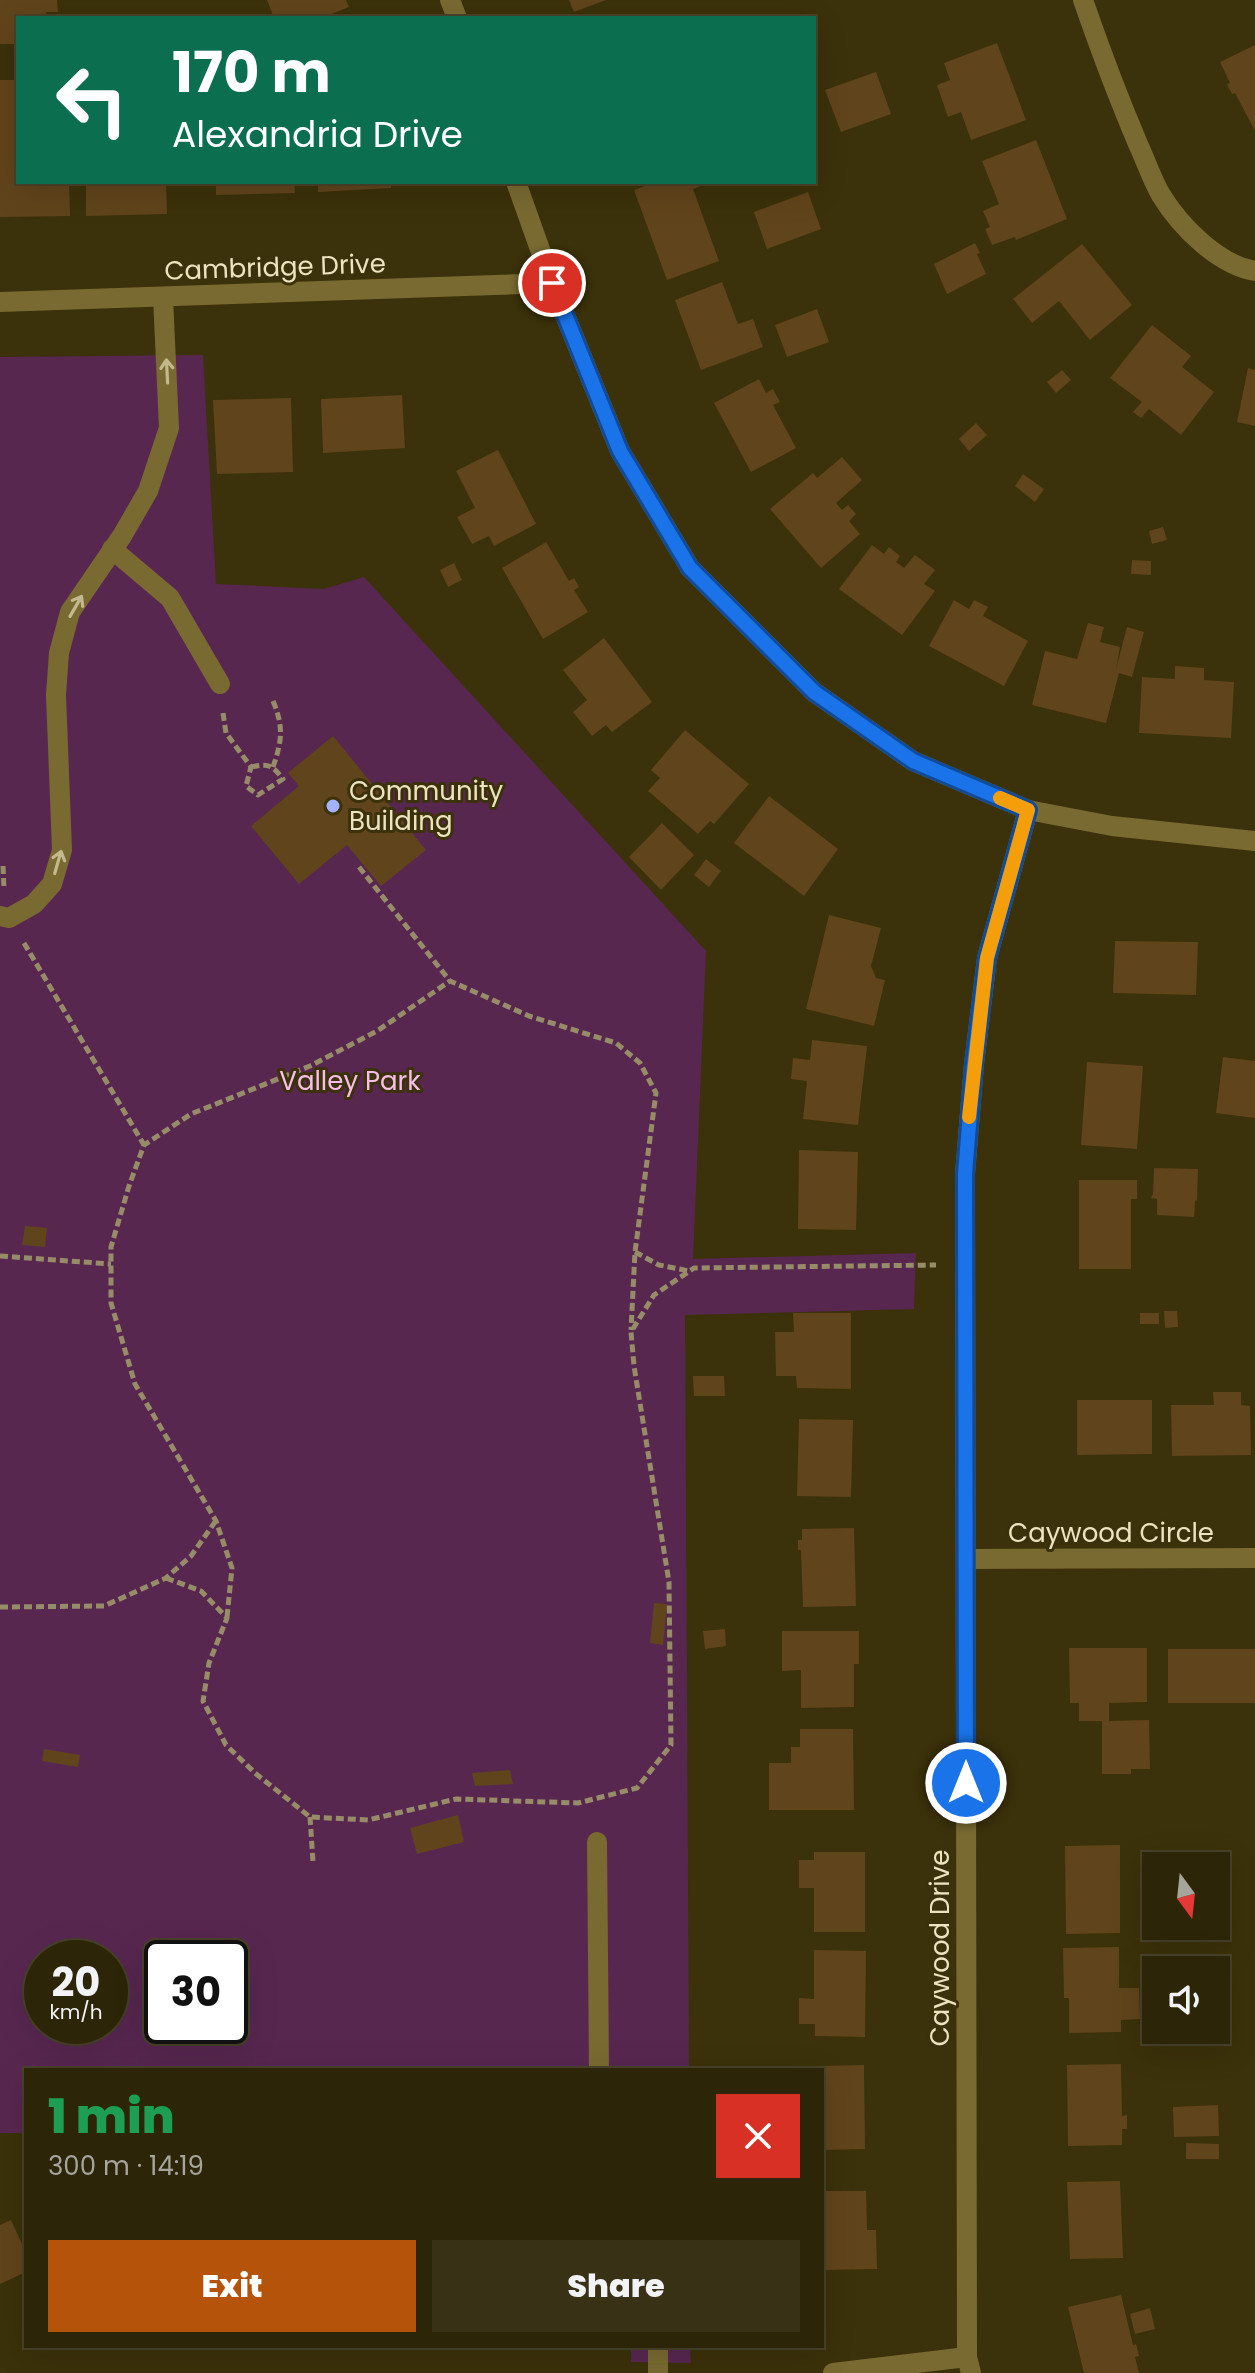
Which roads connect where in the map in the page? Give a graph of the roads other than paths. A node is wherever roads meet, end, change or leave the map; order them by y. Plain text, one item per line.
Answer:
1 (1083, 0) edge
2 (517, 184) edge
3 (1255, 271) edge
4 (552, 283) junction
5 (163, 297) junction
6 (0, 302) edge
7 (112, 549) junction
8 (220, 684) road end
9 (1028, 810) junction
10 (1255, 841) edge
11 (5, 917) edge
12 (1255, 1558) edge
13 (966, 1559) junction
14 (597, 1842) dead end
15 (599, 2068) edge
16 (658, 2348) edge
17 (969, 2365) edge
18 (658, 2373) edge
19 (833, 2373) edge

1 - 3 street
2 - 4 street
4 - 5 street, Cambridge Drive
4 - 9 street
5 - 6 street, Cambridge Drive
7 -> 5 street
7 - 8 street
11 -> 7 street
9 - 10 street
9 - 13 street, Caywood Drive
12 - 13 street, Caywood Circle
13 - 17 street, Caywood Drive
14 - 15 street
16 - 18 street
17 - 19 street

